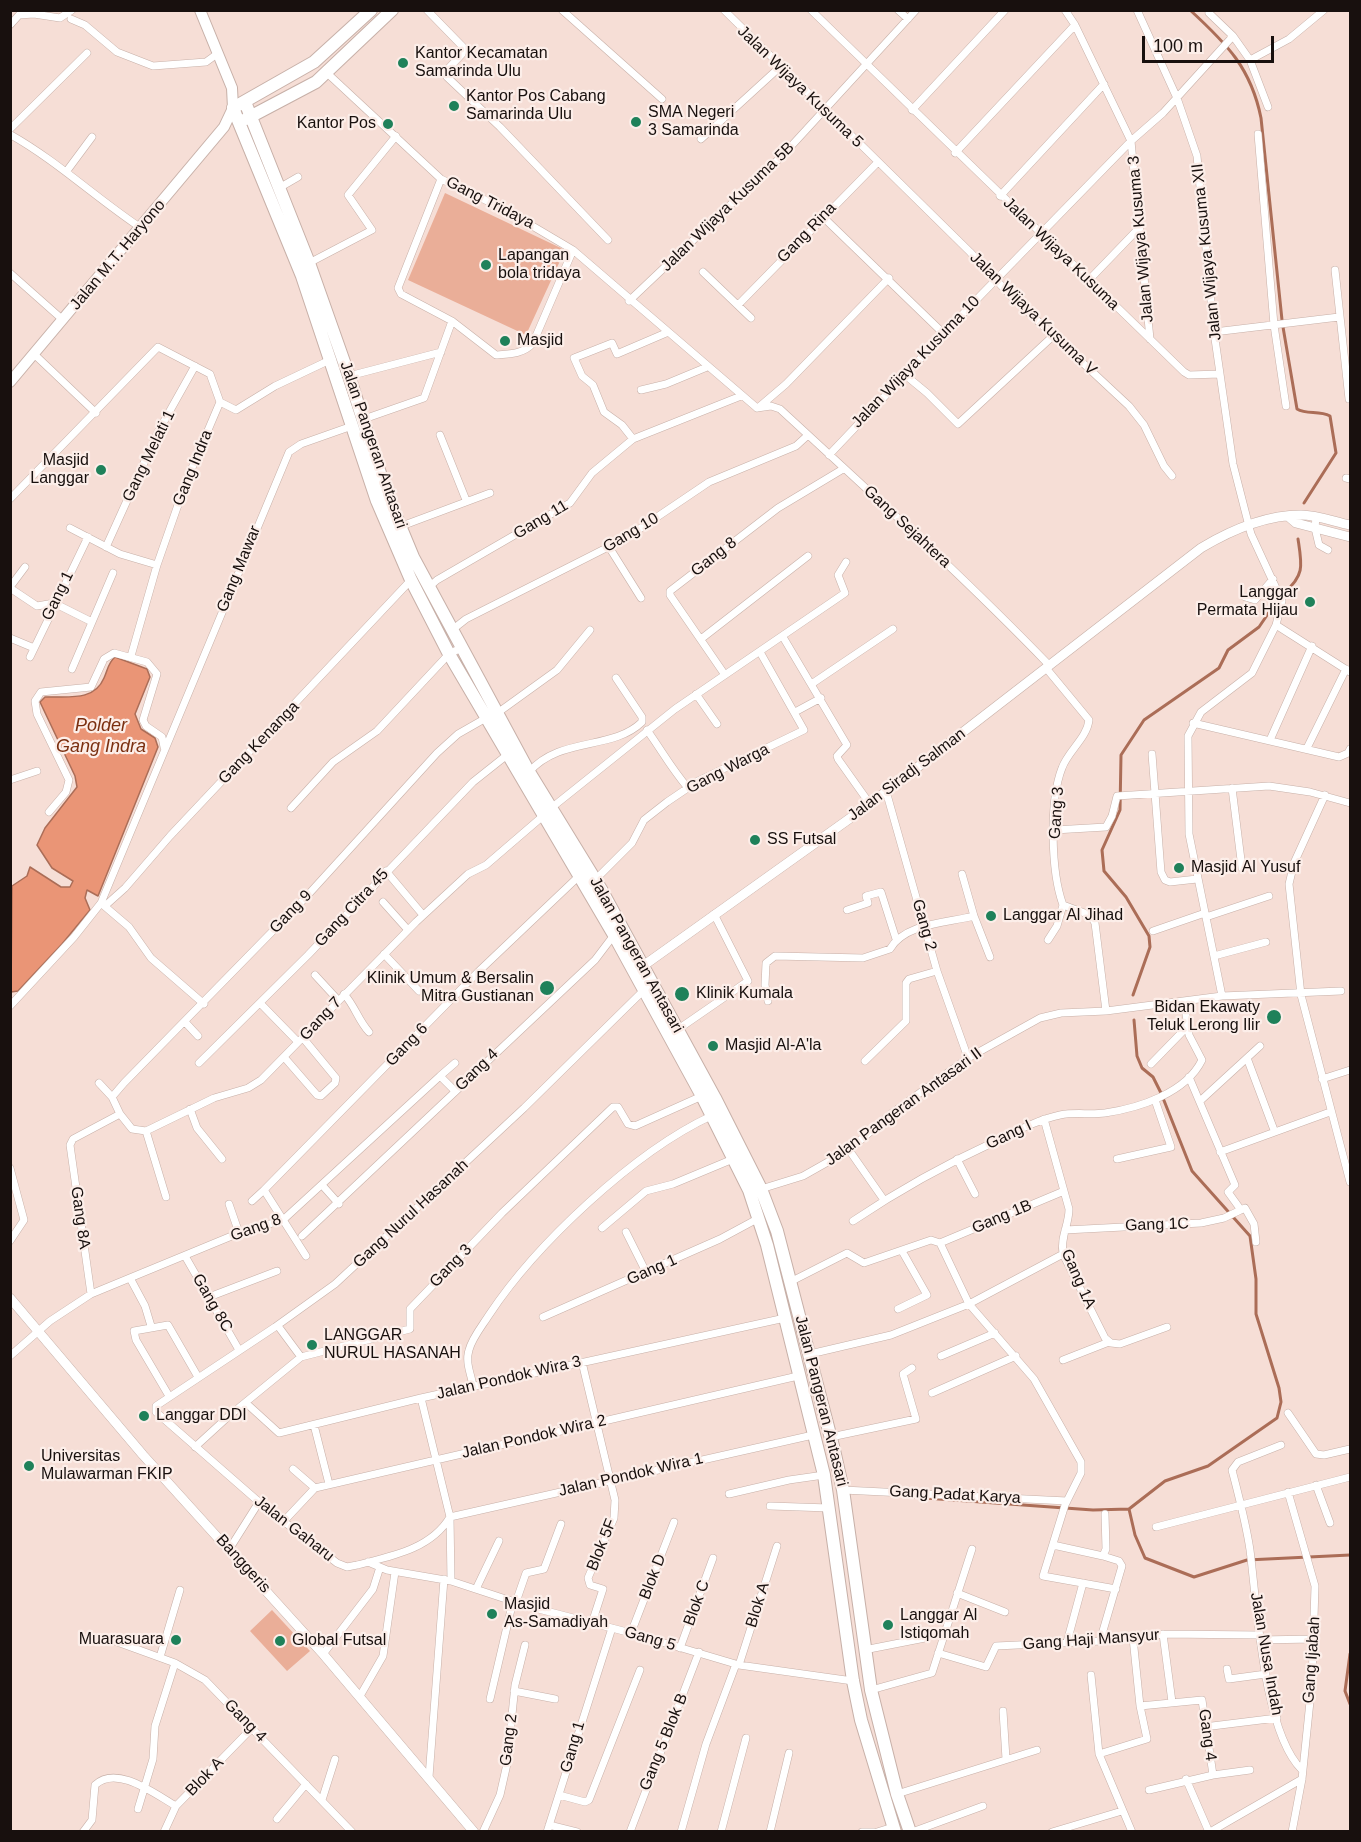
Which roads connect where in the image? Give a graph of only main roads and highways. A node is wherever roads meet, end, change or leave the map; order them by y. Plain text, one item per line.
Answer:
1 (200, 10) edge
2 (371, 10) edge
3 (392, 10) edge
4 (232, 88) junction
5 (245, 102) junction
6 (233, 108) junction
7 (251, 116) junction
8 (239, 122) junction
9 (224, 127) junction
10 (338, 358) junction
11 (10, 382) edge
12 (491, 716) junction
13 (546, 813) junction
14 (830, 1510) junction
15 (846, 1512) junction
16 (894, 1829) edge
17 (911, 1832) edge

1 - 4 main road
2 - 5 highway
3 - 7 highway
4 - 5 main road
4 - 6 main road
5 - 6 highway
5 - 7 highway, Jalan Pangeran Antasari
6 - 8 highway, Jalan Pangeran Antasari
6 - 9 main road, Jalan M.T. Haryono
7 - 8 highway
7 - 10 highway, Jalan Pangeran Antasari
8 - 9 main road
8 - 10 highway, Jalan Pangeran Antasari
9 - 11 main road, Jalan M.T. Haryono
10 - 12 highway, Jalan Pangeran Antasari
10 - 12 highway, Jalan Pangeran Antasari
12 - 13 highway, Jalan Pangeran Antasari
12 - 13 highway, Jalan Pangeran Antasari
13 - 14 highway, Jalan Pangeran Antasari
13 - 15 highway, Jalan Pangeran Antasari
14 - 15 highway
14 - 16 highway, Jalan Pangeran Antasari
15 - 17 highway, Jalan Pangeran Antasari

